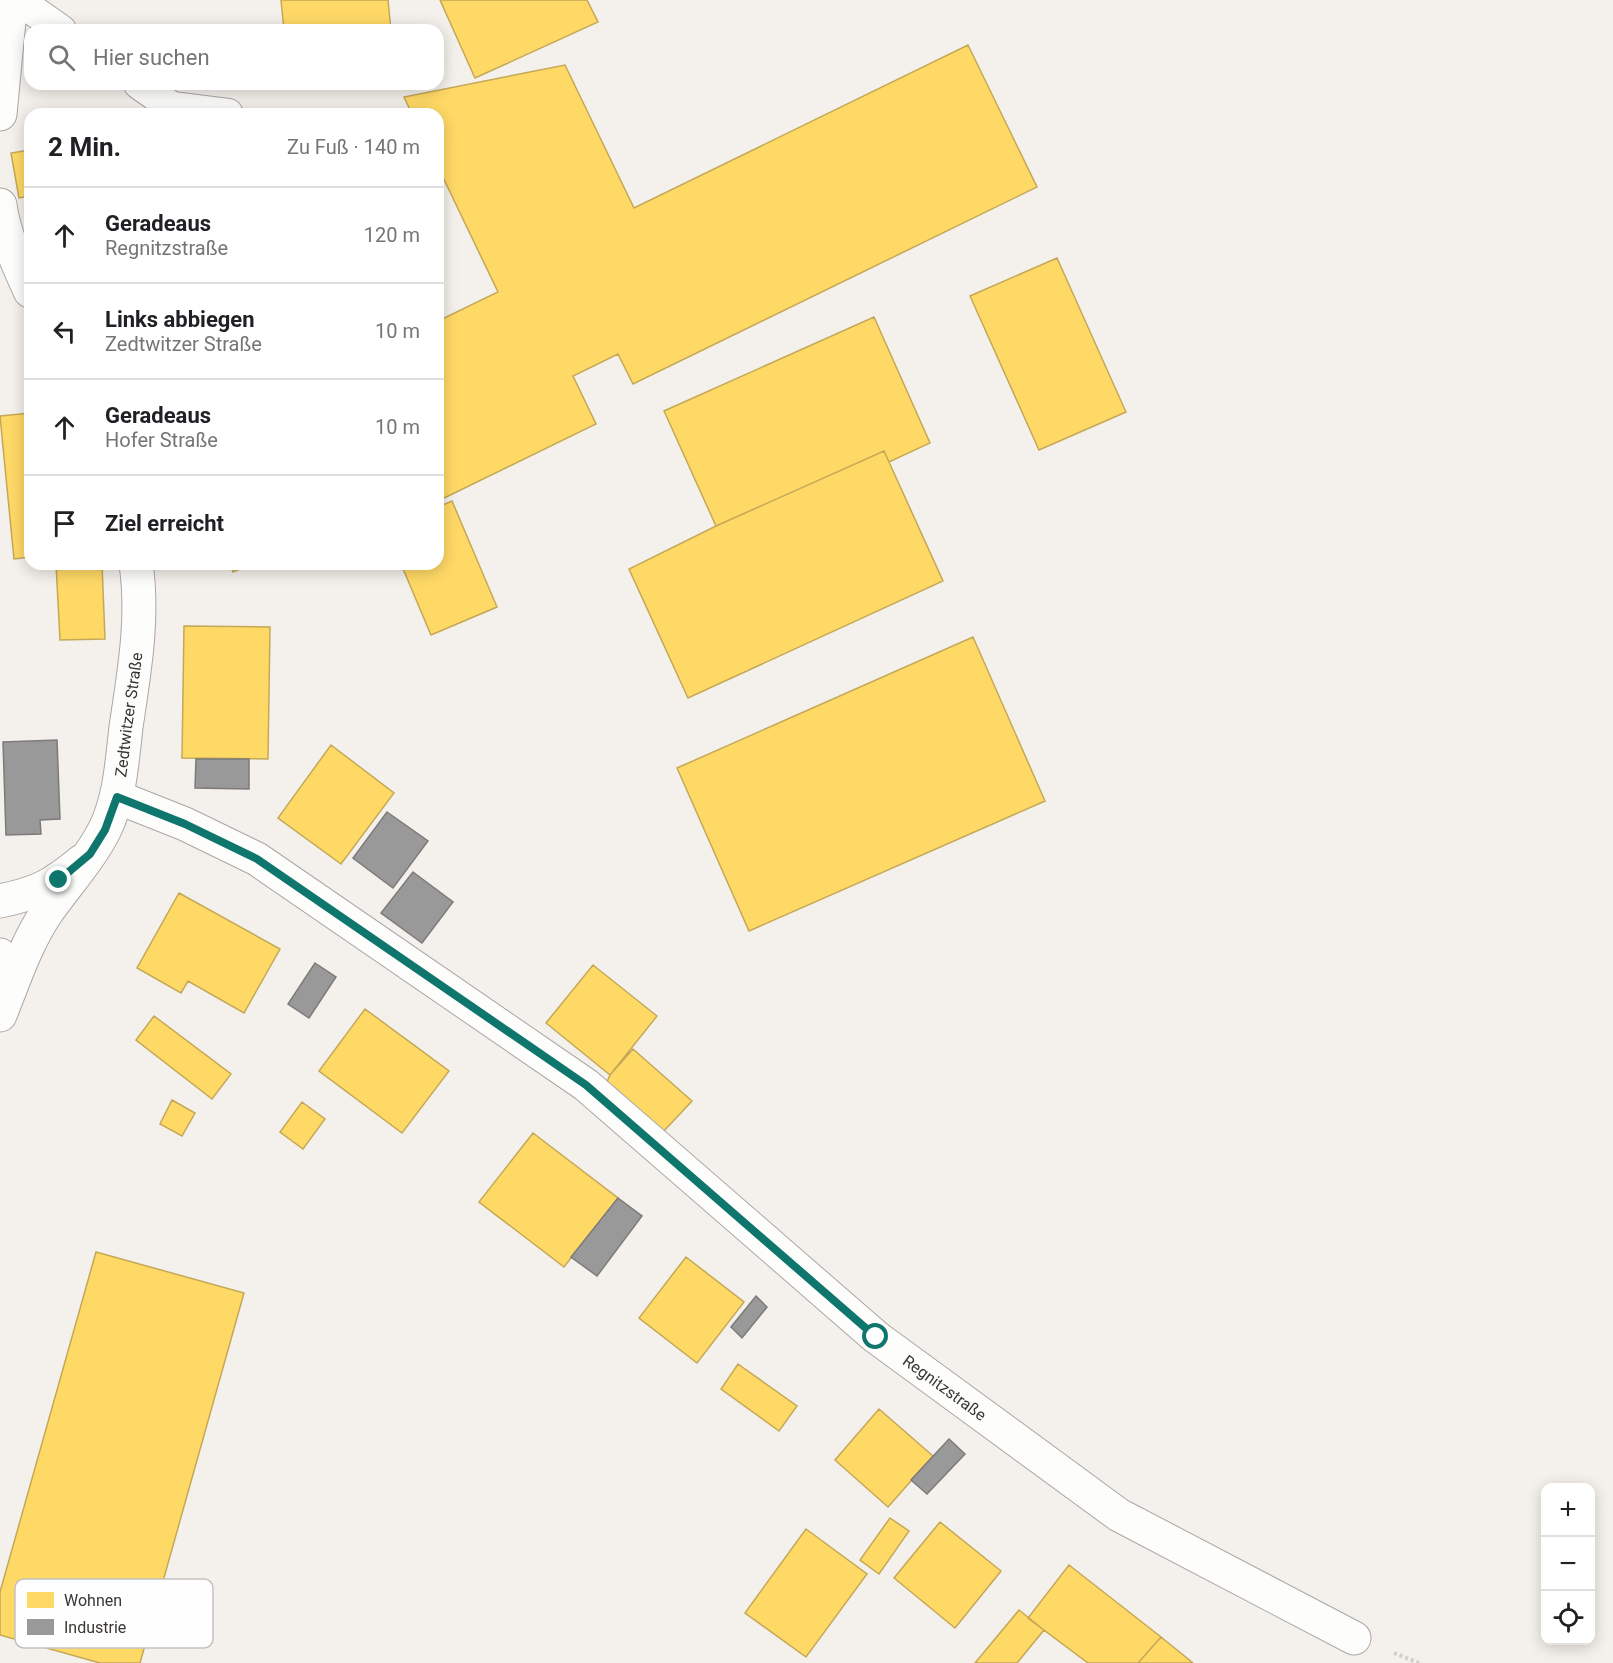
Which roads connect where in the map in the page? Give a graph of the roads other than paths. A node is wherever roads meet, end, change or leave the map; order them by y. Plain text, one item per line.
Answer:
1 (11, 0) edge
2 (18, 0) edge
3 (52, 24) edge
4 (148, 90) edge
5 (180, 108) edge
6 (0, 114) edge
7 (0, 206) edge
8 (24, 278) edge
9 (137, 570) edge
10 (117, 797) junction
11 (90, 854) junction
12 (0, 901) edge
13 (0, 955) edge
14 (5, 1002) edge
15 (1354, 1638) dead end

1 - 6 street
2 - 3 lane
4 - 5 lane
7 - 8 street
9 - 10 street, Zedtwitzer Straße
10 - 11 street, Zedtwitzer Straße
10 - 15 street, Regnitzstraße
11 - 12 street
11 - 14 street, Zedtwitzer Straße
13 - 14 street

